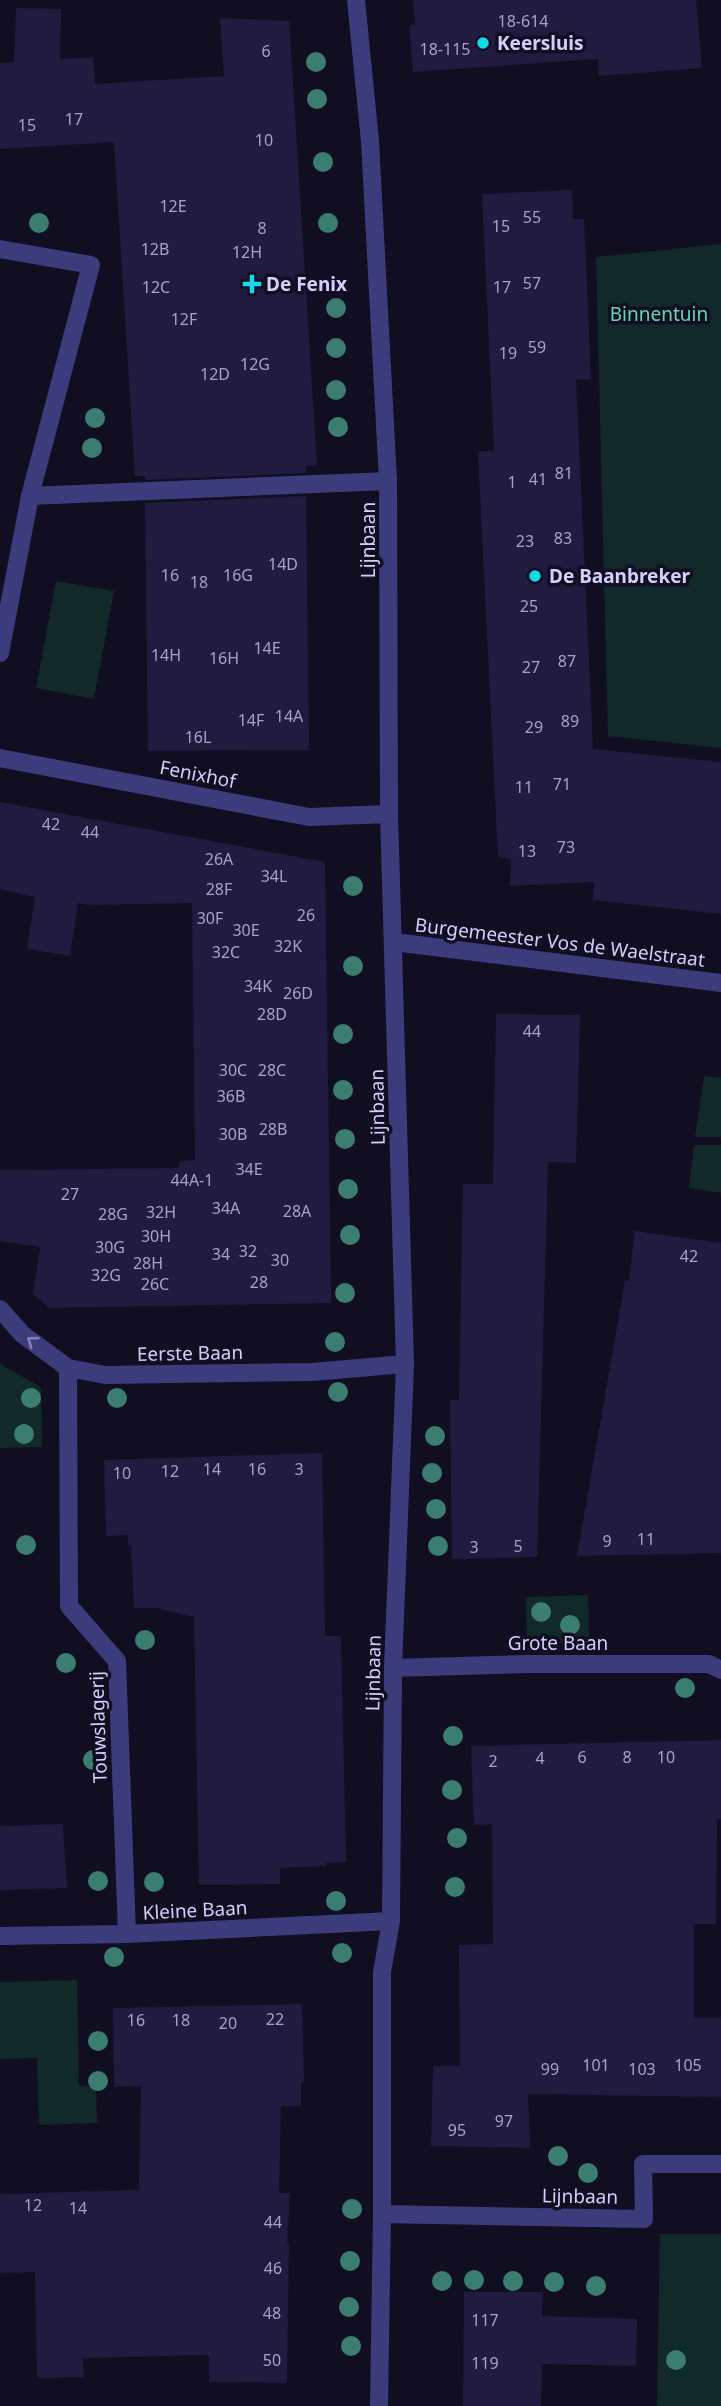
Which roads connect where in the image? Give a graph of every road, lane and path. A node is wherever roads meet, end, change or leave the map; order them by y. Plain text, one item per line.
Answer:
1 (356, 0) edge
2 (0, 249) edge
3 (388, 481) junction
4 (30, 496) junction
5 (0, 653) edge
6 (0, 758) edge
7 (389, 814) junction
8 (394, 942) junction
9 (721, 983) edge
10 (0, 1309) edge
11 (405, 1364) junction
12 (68, 1368) junction
13 (393, 1668) junction
14 (721, 1670) edge
15 (391, 1921) junction
16 (127, 1934) junction
17 (0, 1936) edge
18 (721, 2164) edge
19 (382, 2214) junction
20 (379, 2406) edge

1 - 3 street, Lijnbaan
2 - 4 street
3 - 4 street
3 - 7 street, Lijnbaan
4 - 5 street
6 - 7 street, Fenixhof
7 - 8 street, Lijnbaan
8 - 9 street, Burgemeester Vos de Waelstraat
8 - 11 street, Lijnbaan
12 -> 10 street, Eerste Baan
11 - 12 street, Eerste Baan
11 - 13 street, Lijnbaan
12 - 16 street, Touwslagerij
13 - 14 street, Grote Baan
13 - 15 street, Lijnbaan
15 - 16 street, Kleine Baan
15 - 19 street, Lijnbaan
16 - 17 street, Kleine Baan
18 - 19 street, Lijnbaan
19 - 20 street, Lijnbaan

